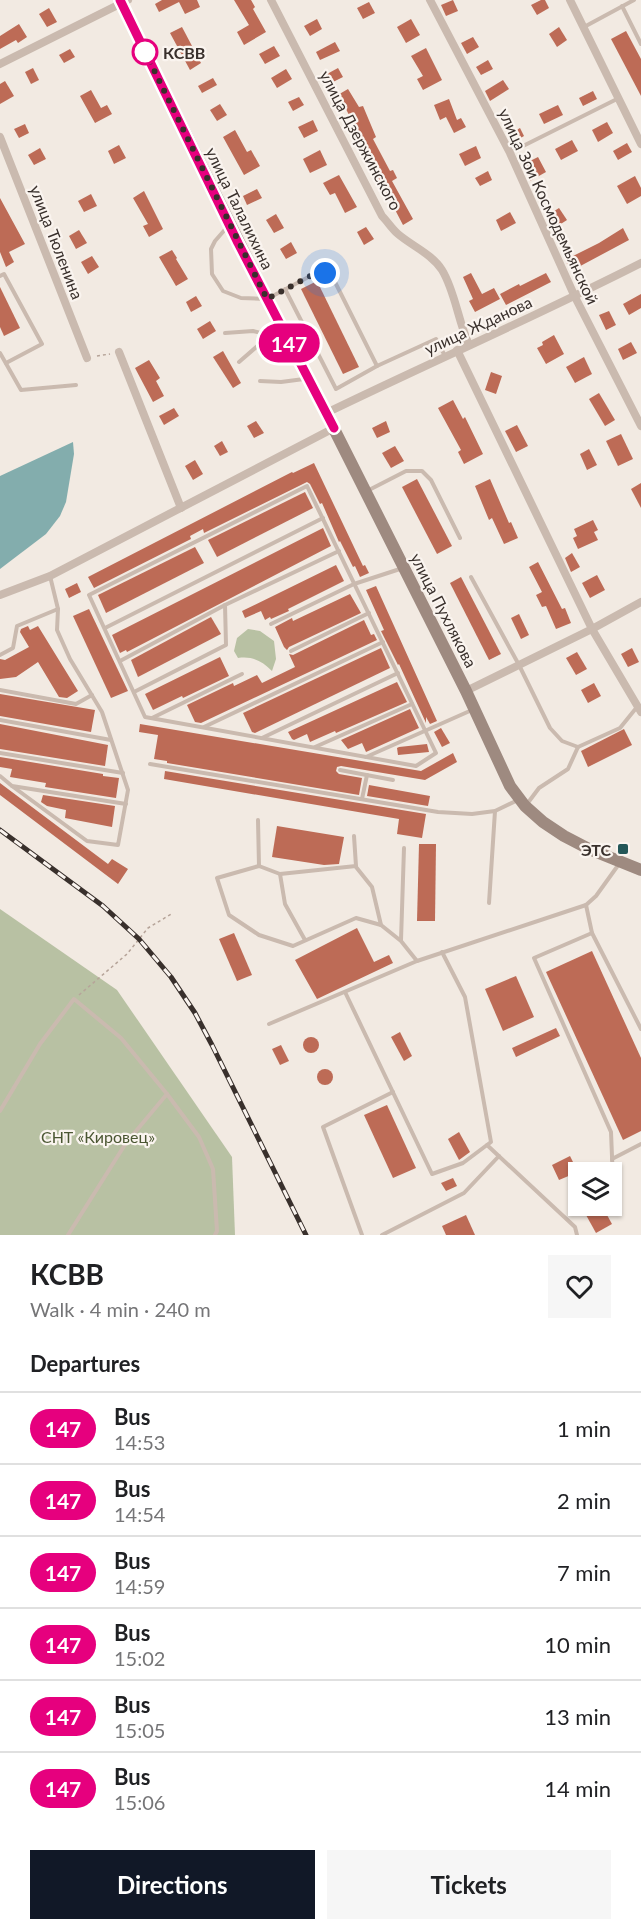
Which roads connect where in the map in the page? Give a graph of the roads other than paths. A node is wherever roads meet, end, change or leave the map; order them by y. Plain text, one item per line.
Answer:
1 (271, 0) edge
2 (430, 0) edge
3 (570, 0) edge
4 (634, 0) edge
5 (123, 1) edge
6 (622, 6) junction
7 (584, 27) junction
8 (641, 44) edge
9 (0, 64) edge
10 (618, 99) junction
11 (0, 137) edge
12 (641, 144) edge
13 (3, 152) edge
14 (510, 153) junction
15 (229, 224) junction
16 (641, 263) edge
17 (0, 276) edge
18 (285, 289) junction
19 (574, 297) junction
20 (267, 299) junction
21 (282, 329) junction
22 (225, 333) dead end
23 (269, 336) junction
24 (469, 345) junction
25 (457, 350) junction
26 (119, 352) road end
27 (0, 353) edge
28 (445, 356) junction
29 (87, 358) road end
30 (239, 362) dead end
31 (6, 363) junction
32 (377, 366) junction
33 (308, 378) junction
34 (260, 381) dead end
35 (76, 385) dead end
36 (326, 413) junction
37 (641, 426) edge
38 (334, 428) junction
39 (366, 491) junction
40 (181, 508) junction
41 (323, 518) junction
42 (460, 538) dead end
43 (339, 551) junction
44 (404, 568) junction
45 (50, 576) junction
46 (471, 577) dead end
47 (354, 584) junction
48 (0, 595) edge
49 (641, 602) edge
50 (225, 606) junction
51 (58, 609) junction
52 (369, 613) junction
53 (271, 624) dead end
54 (105, 628) junction
55 (592, 629) junction
56 (383, 642) junction
57 (291, 651) dead end
58 (0, 655) edge
59 (120, 661) junction
60 (519, 665) junction
61 (398, 673) junction
62 (242, 674) dead end
63 (0, 690) edge
64 (466, 691) junction
65 (134, 692) junction
66 (92, 695) junction
67 (413, 704) junction
68 (475, 709) junction
69 (639, 709) edge
70 (151, 718) junction
71 (0, 720) edge
72 (204, 728) junction
73 (425, 730) junction
74 (261, 738) junction
75 (111, 741) junction
76 (314, 747) junction
77 (578, 747) junction
78 (0, 753) edge
79 (366, 757) junction
80 (150, 764) dead end
81 (340, 770) dead end
82 (123, 773) junction
83 (367, 775) junction
84 (0, 776) edge
85 (393, 780) dead end
86 (12, 786) junction
87 (362, 799) junction
88 (522, 803) junction
89 (126, 804) junction
90 (495, 810) junction
91 (258, 819) dead end
92 (354, 836) dead end
93 (404, 848) dead end
94 (620, 862) junction
95 (259, 866) junction
96 (356, 866) junction
97 (641, 870) edge
98 (280, 874) junction
99 (489, 903) dead end
100 (586, 905) junction
101 (381, 925) junction
102 (592, 933) junction
103 (306, 940) junction
104 (401, 941) junction
105 (442, 952) junction
106 (417, 961) junction
107 (345, 992) junction
108 (269, 1024) dead end
109 (641, 1029) edge
110 (393, 1092) junction
111 (167, 1094) junction
112 (0, 1111) edge
113 (641, 1144) edge
114 (487, 1145) junction
115 (499, 1156) junction
116 (612, 1159) junction
117 (612, 1162) edge
118 (68, 1235) edge
119 (215, 1235) edge
120 (362, 1235) edge
121 (382, 1235) edge
122 (578, 1235) edge

1 - 24 street, улица Дзержинского
2 - 14 street, улица Зои Космодемьянской
3 - 7 street
4 - 6 lane
5 - 9 street
5 - 15 street, улица Талалихина
6 - 7 lane
6 - 8 lane
7 - 10 street
10 - 12 street
10 - 14 lane
11 - 13 street, улица Тюленина
13 - 29 street, улица Тюленина
14 - 19 street, улица Зои Космодемьянской
15 - 20 street, улица Талалихина
15 - 20 lane
16 - 19 street, улица Жданова
17 - 31 lane
18 - 20 lane
18 - 32 lane
18 - 32 lane
19 - 24 street, улица Жданова
19 - 37 street, улица Зои Космодемьянской
20 - 21 street, улица Талалихина
21 - 23 lane
21 - 33 street, улица Талалихина
22 - 23 lane
23 - 30 lane
24 - 25 street, улица Жданова
25 - 28 street, улица Жданова
25 - 55 street
26 - 40 street
27 - 31 lane
28 - 32 lane
28 - 36 street, улица Жданова
31 - 35 lane
33 - 34 lane
33 - 36 street, улица Талалихина
36 - 38 street, улица Талалихина
38 - 39 street, улица Пухлякова
38 - 40 street
39 - 42 lane
39 - 44 street, улица Пухлякова
40 - 45 street
41 - 43 lane
41 - 54 lane
41 - 54 lane
43 - 47 lane
43 - 50 lane
44 - 47 lane
44 - 64 street, улица Пухлякова
45 - 48 street
45 - 51 lane
46 - 60 lane
47 - 52 lane
47 - 53 lane
49 - 55 street
50 - 59 lane
50 - 65 lane
51 - 58 lane
51 - 66 lane
52 - 56 lane
52 - 57 lane
54 - 59 lane
55 - 60 street
55 - 69 street
56 - 61 lane
56 - 72 lane
59 - 65 lane
60 - 64 street
60 - 77 lane
61 - 67 lane
61 - 74 lane
62 - 70 lane
63 - 66 lane
64 - 68 street, улица Пухлякова
65 - 70 lane
66 - 75 lane
67 - 73 lane
67 - 76 lane
68 - 73 lane
68 - 88 street, улица Пухлякова
69 - 77 lane
70 - 72 lane
71 - 75 lane
72 - 74 lane
73 - 79 lane
73 - 79 lane
74 - 76 lane
75 - 82 lane
76 - 79 lane
77 - 88 lane
78 - 82 lane
80 - 87 lane
81 - 83 lane
82 - 89 lane
83 - 85 lane
83 - 87 lane
84 - 86 lane
86 - 89 lane
86 - 89 lane
87 - 90 lane
88 - 90 lane
88 - 94 street
90 - 99 lane
91 - 95 lane
92 - 96 lane
93 - 104 lane
94 - 97 street
94 - 100 lane
95 - 98 lane
95 - 103 lane
96 - 98 lane
96 - 101 lane
98 - 103 lane
100 - 102 lane
100 - 105 lane
101 - 103 lane
101 - 104 lane
102 - 109 lane
102 - 116 lane
104 - 106 lane
105 - 106 lane
105 - 114 lane
106 - 107 lane
107 - 108 lane
107 - 110 lane
110 - 114 lane
110 - 120 lane
111 - 112 lane
111 - 118 lane
111 - 119 lane
113 - 116 lane
114 - 115 lane
115 - 121 lane
115 - 122 lane
116 - 117 lane

